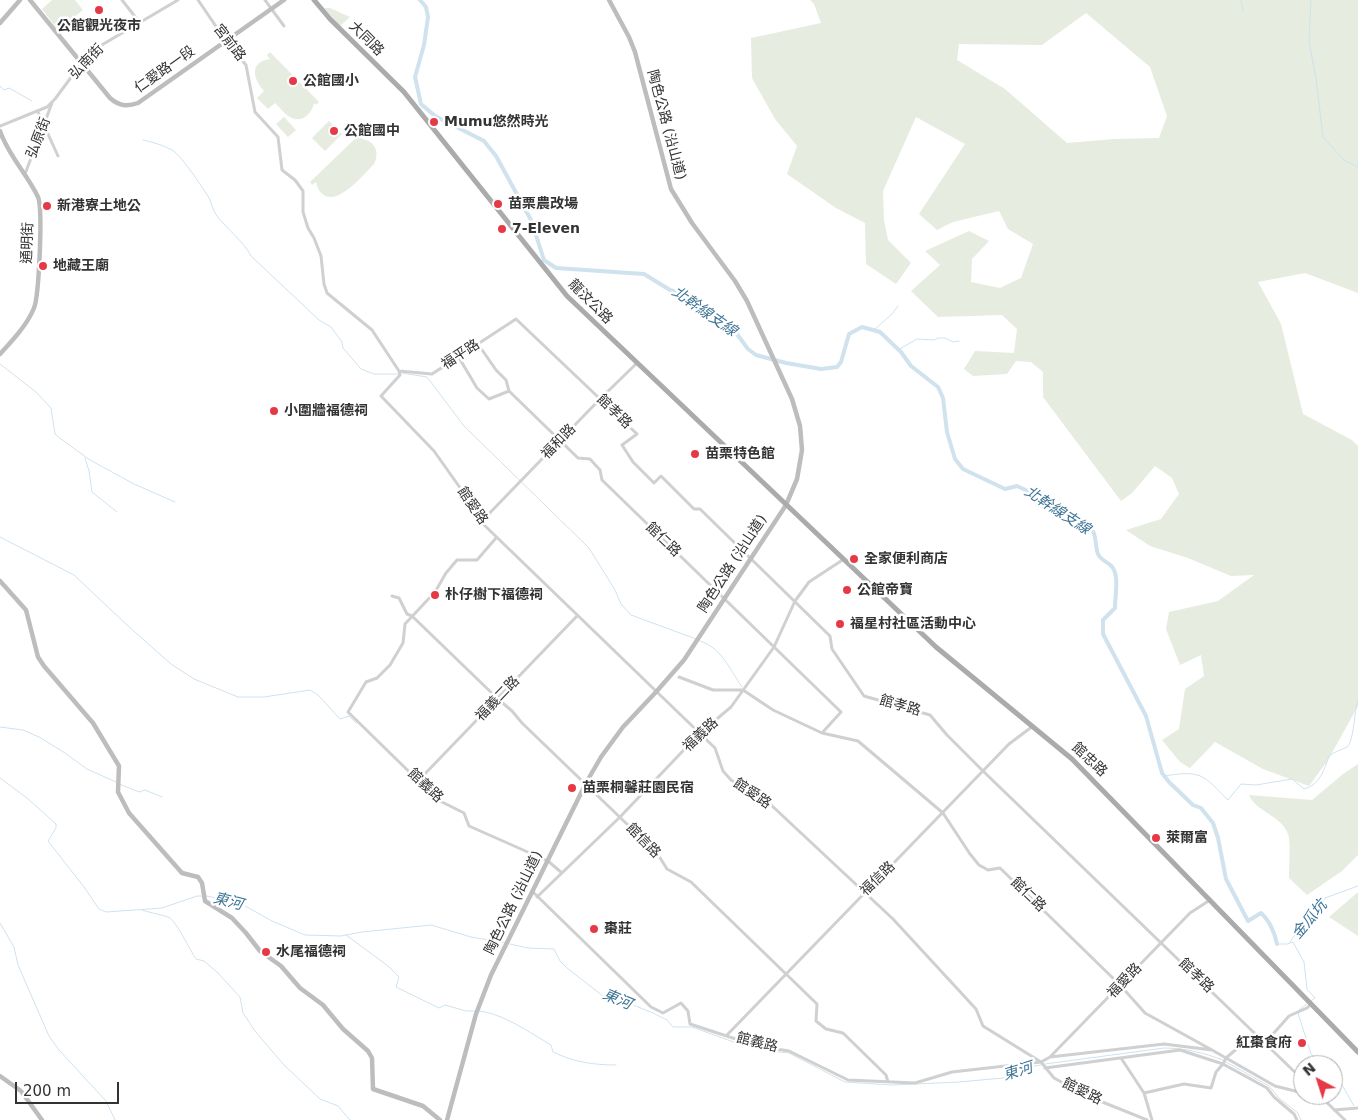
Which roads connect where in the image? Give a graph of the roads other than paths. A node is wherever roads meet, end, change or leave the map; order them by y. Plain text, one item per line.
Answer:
1 (20, 0) edge
2 (30, 0) edge
3 (178, 0) edge
4 (198, 0) edge
5 (265, 0) edge
6 (284, 0) edge
7 (314, 0) edge
8 (609, 0) edge
9 (124, 1) edge
10 (272, 9) junction
11 (0, 23) edge
12 (140, 23) junction
13 (284, 26) dead end
14 (226, 41) junction
15 (81, 64) junction
16 (404, 92) joint
17 (52, 102) junction
18 (38, 112) junction
19 (45, 125) junction
20 (0, 126) edge
21 (0, 131) edge
22 (58, 156) dead end
23 (25, 174) junction
24 (517, 320) joint
25 (478, 344) junction
26 (0, 354) edge
27 (458, 356) junction
28 (637, 363) junction
29 (399, 371) junction
30 (509, 391) junction
31 (600, 399) junction
32 (560, 440) junction
33 (786, 505) junction
34 (481, 522) junction
35 (496, 538) junction
36 (751, 558) junction
37 (844, 559) junction
38 (0, 581) edge
39 (392, 596) dead end
40 (724, 598) junction
41 (796, 601) junction
42 (412, 616) junction
43 (577, 616) junction
44 (774, 647) junction
45 (679, 678) dead end
46 (743, 690) junction
47 (656, 692) junction
48 (498, 699) junction
49 (1032, 726) junction
50 (822, 733) junction
51 (699, 734) junction
52 (983, 771) junction
53 (418, 781) junction
54 (586, 784) junction
55 (943, 813) junction
56 (620, 816) junction
57 (548, 861) junction
58 (562, 873) junction
59 (532, 892) junction
60 (863, 893) junction
61 (537, 896) junction
62 (1210, 900) junction
63 (1161, 943) junction
64 (785, 974) junction
65 (1120, 985) junction
66 (1311, 1004) junction
67 (1255, 1033) junction
68 (727, 1036) junction
69 (1265, 1042) junction
70 (1212, 1050) junction
71 (1358, 1052) edge
72 (1050, 1058) junction
73 (1120, 1058) junction
74 (1226, 1058) junction
75 (1040, 1062) junction
76 (1223, 1064) junction
77 (1045, 1068) junction
78 (1293, 1070) edge
79 (0, 1076) edge
80 (888, 1082) junction
81 (1293, 1090) edge
82 (1144, 1093) junction
83 (1329, 1105) edge
84 (1358, 1108) edge
85 (1334, 1110) junction
86 (42, 1120) edge
87 (440, 1120) edge
88 (447, 1120) edge
89 (1147, 1120) edge
90 (1152, 1120) edge
91 (1297, 1120) edge
92 (1345, 1120) edge

1 - 11 street
2 - 15 street, 仁愛路一段
3 - 12 street, 弘南街
4 - 14 street, 宮前路
5 - 10 street
6 - 10 street, 仁愛路一段
7 - 16 main road, 大同路
8 - 33 street, 陶色公路 (沿山道)
9 - 12 street
10 - 13 street
10 - 14 street, 仁愛路一段
12 - 15 street, 弘南街
14 - 15 street, 仁愛路一段
14 - 29 street, 宮前路
15 - 17 street, 弘南街
16 - 28 main road, 龍汶公路
17 - 18 street, 弘南街
17 - 19 street, 弘原街
18 - 19 street
18 - 20 street, 弘南街
19 - 22 street
19 - 23 street, 弘原街
21 - 23 street, 通明街
23 - 26 street, 通明街
24 - 25 street, 福平路
24 - 31 street, 館孝路
25 - 27 street, 福平路
25 - 30 street, 館仁路
27 - 29 street, 福平路
27 - 30 street
28 - 31 street, 福和路
28 - 33 main road, 龍汶公路
29 - 34 street, 館愛路
30 - 32 street, 館仁路
31 - 32 street, 福和路
31 - 36 street, 館孝路
32 - 34 street, 福和路
32 - 40 street, 館仁路
33 - 36 street, 陶色公路 (沿山道)
33 - 37 main road, 館忠路
34 - 35 street, 館愛路
35 - 42 street
35 - 43 street, 館愛路
36 - 40 street, 陶色公路 (沿山道)
36 - 41 street, 館孝路
37 - 41 street, 福義路
37 - 49 main road, 館忠路
38 - 87 street
39 - 42 street, 館信路
40 - 44 street, 館仁路
40 - 47 street, 陶色公路 (沿山道)
41 - 44 street, 福義路
41 - 52 street, 館孝路
42 - 48 street, 館信路
42 - 53 street, 館義路
43 - 47 street, 館愛路
43 - 48 street, 福義二路
44 - 46 street, 福義路
44 - 50 street, 館仁路
45 - 46 street
46 - 50 street, 館仁路
46 - 51 street, 福義路
47 - 51 street, 館愛路
47 - 54 street, 陶色公路 (沿山道)
48 - 53 street, 福義二路
48 - 54 street, 館信路
49 - 52 street, 福信路
49 - 62 main road, 館忠路
50 - 55 street, 館仁路
51 - 56 street, 福義路
51 - 60 street, 館愛路
52 - 55 street, 福信路
52 - 63 street, 館孝路
53 - 57 street, 館義路
54 - 56 street, 館信路
54 - 57 street, 陶色公路 (沿山道)
55 - 60 street, 福信路
55 - 65 street, 館仁路
56 - 58 street, 福義路
56 - 64 street, 館信路
57 - 58 street, 館義路
57 - 59 street, 陶色公路 (沿山道)
58 - 61 street, 福義路
59 - 61 street, 館義路
59 - 88 street, 陶色公路 (沿山道)
60 - 64 street, 福信路
60 - 75 street, 館愛路
61 - 68 street, 館義路
62 - 63 street, 福愛路
62 - 66 main road, 館忠路
63 - 65 street, 福愛路
63 - 67 street, 館孝路
64 - 68 street, 福信路
64 - 80 street, 館信路
65 - 70 street, 館仁路
65 - 72 street, 福愛路
66 - 69 street
66 - 71 main road, 館忠路
67 - 69 street, 館孝路
67 - 74 street
68 - 80 street, 館義路
69 - 78 street, 館孝路
70 - 72 street
70 - 74 street, 館仁路
72 - 75 street, 福愛路
73 - 76 street
73 - 77 street
73 - 82 street
74 - 76 street
74 - 81 street, 館仁路
75 - 77 street, 館愛路
75 - 80 street, 館義路
76 - 82 street
76 - 91 street
77 - 89 street, 館愛路
79 - 86 street
82 - 90 street
83 - 85 street
84 - 85 street
85 - 92 street

